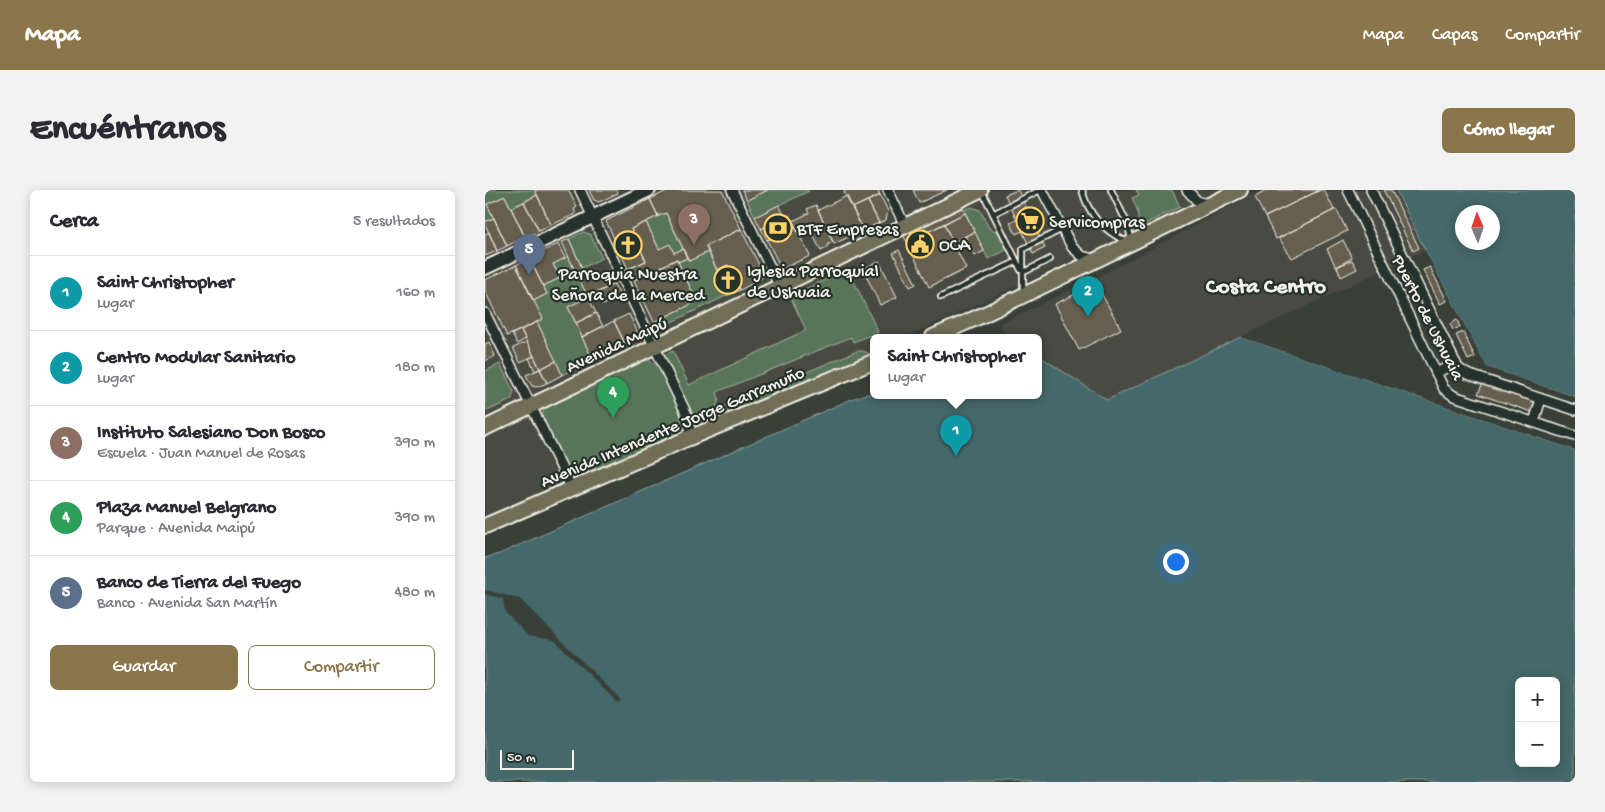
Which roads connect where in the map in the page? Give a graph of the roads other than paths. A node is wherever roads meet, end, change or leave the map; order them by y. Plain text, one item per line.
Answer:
1 (580, 190) edge
2 (649, 190) edge
3 (732, 190) edge
4 (888, 190) edge
5 (981, 190) edge
6 (1041, 190) edge
7 (1082, 190) edge
8 (1111, 190) edge
9 (1187, 190) edge
10 (1241, 190) edge
11 (1348, 190) edge
12 (1371, 190) edge
13 (1211, 204) junction
14 (993, 214) junction
15 (593, 218) junction
16 (905, 226) junction
17 (1062, 229) junction
18 (1131, 243) junction
19 (1050, 259) dead end
20 (1097, 260) junction
21 (1016, 262) junction
22 (485, 268) edge
23 (1023, 271) junction
24 (780, 287) junction
25 (1023, 296) junction
26 (941, 297) dead end
27 (485, 313) edge
28 (940, 334) edge
29 (655, 346) junction
30 (870, 363) edge
31 (1456, 363) junction
32 (1436, 373) junction
33 (1541, 399) junction
34 (530, 405) junction
35 (1575, 410) edge
36 (1534, 422) junction
37 (485, 428) edge
38 (1575, 436) edge
39 (684, 440) junction
40 (571, 489) junction
41 (485, 526) edge

1 - 15 street
2 - 15 main road
3 - 24 street
4 - 16 street
5 - 14 lane
5 - 16 main road, Avenida Maipú
6 - 14 lane
6 - 17 street
7 - 18 lane
8 - 18 lane
9 - 13 street
10 - 13 main road
11 - 32 street, Puerto de Ushuaia
12 - 31 street, Puerto de Ushuaia
13 - 18 main road
14 - 21 lane
15 - 22 main road
15 - 29 street
16 - 24 main road, Avenida Maipú
17 - 20 street
17 - 23 lane
18 - 20 main road
19 - 23 lane
20 - 25 main road
21 - 23 lane
21 - 26 lane
23 - 25 lane
24 - 29 main road, Avenida Maipú
25 - 28 main road
27 - 34 street
29 - 34 main road, Avenida Maipú
29 - 39 street
30 - 39 main road, Avenida Intendente Jorge Garramuño
31 - 32 street
31 - 33 street, Puerto de Ushuaia
32 - 36 street, Puerto de Ushuaia
33 - 35 street, Puerto de Ushuaia
33 - 36 street
34 - 37 main road, Avenida Maipú
34 - 40 street
36 - 38 street, Puerto de Ushuaia
39 - 40 main road, Avenida Intendente Jorge Garramuño
40 - 41 main road, Avenida Intendente Jorge Garramuño

